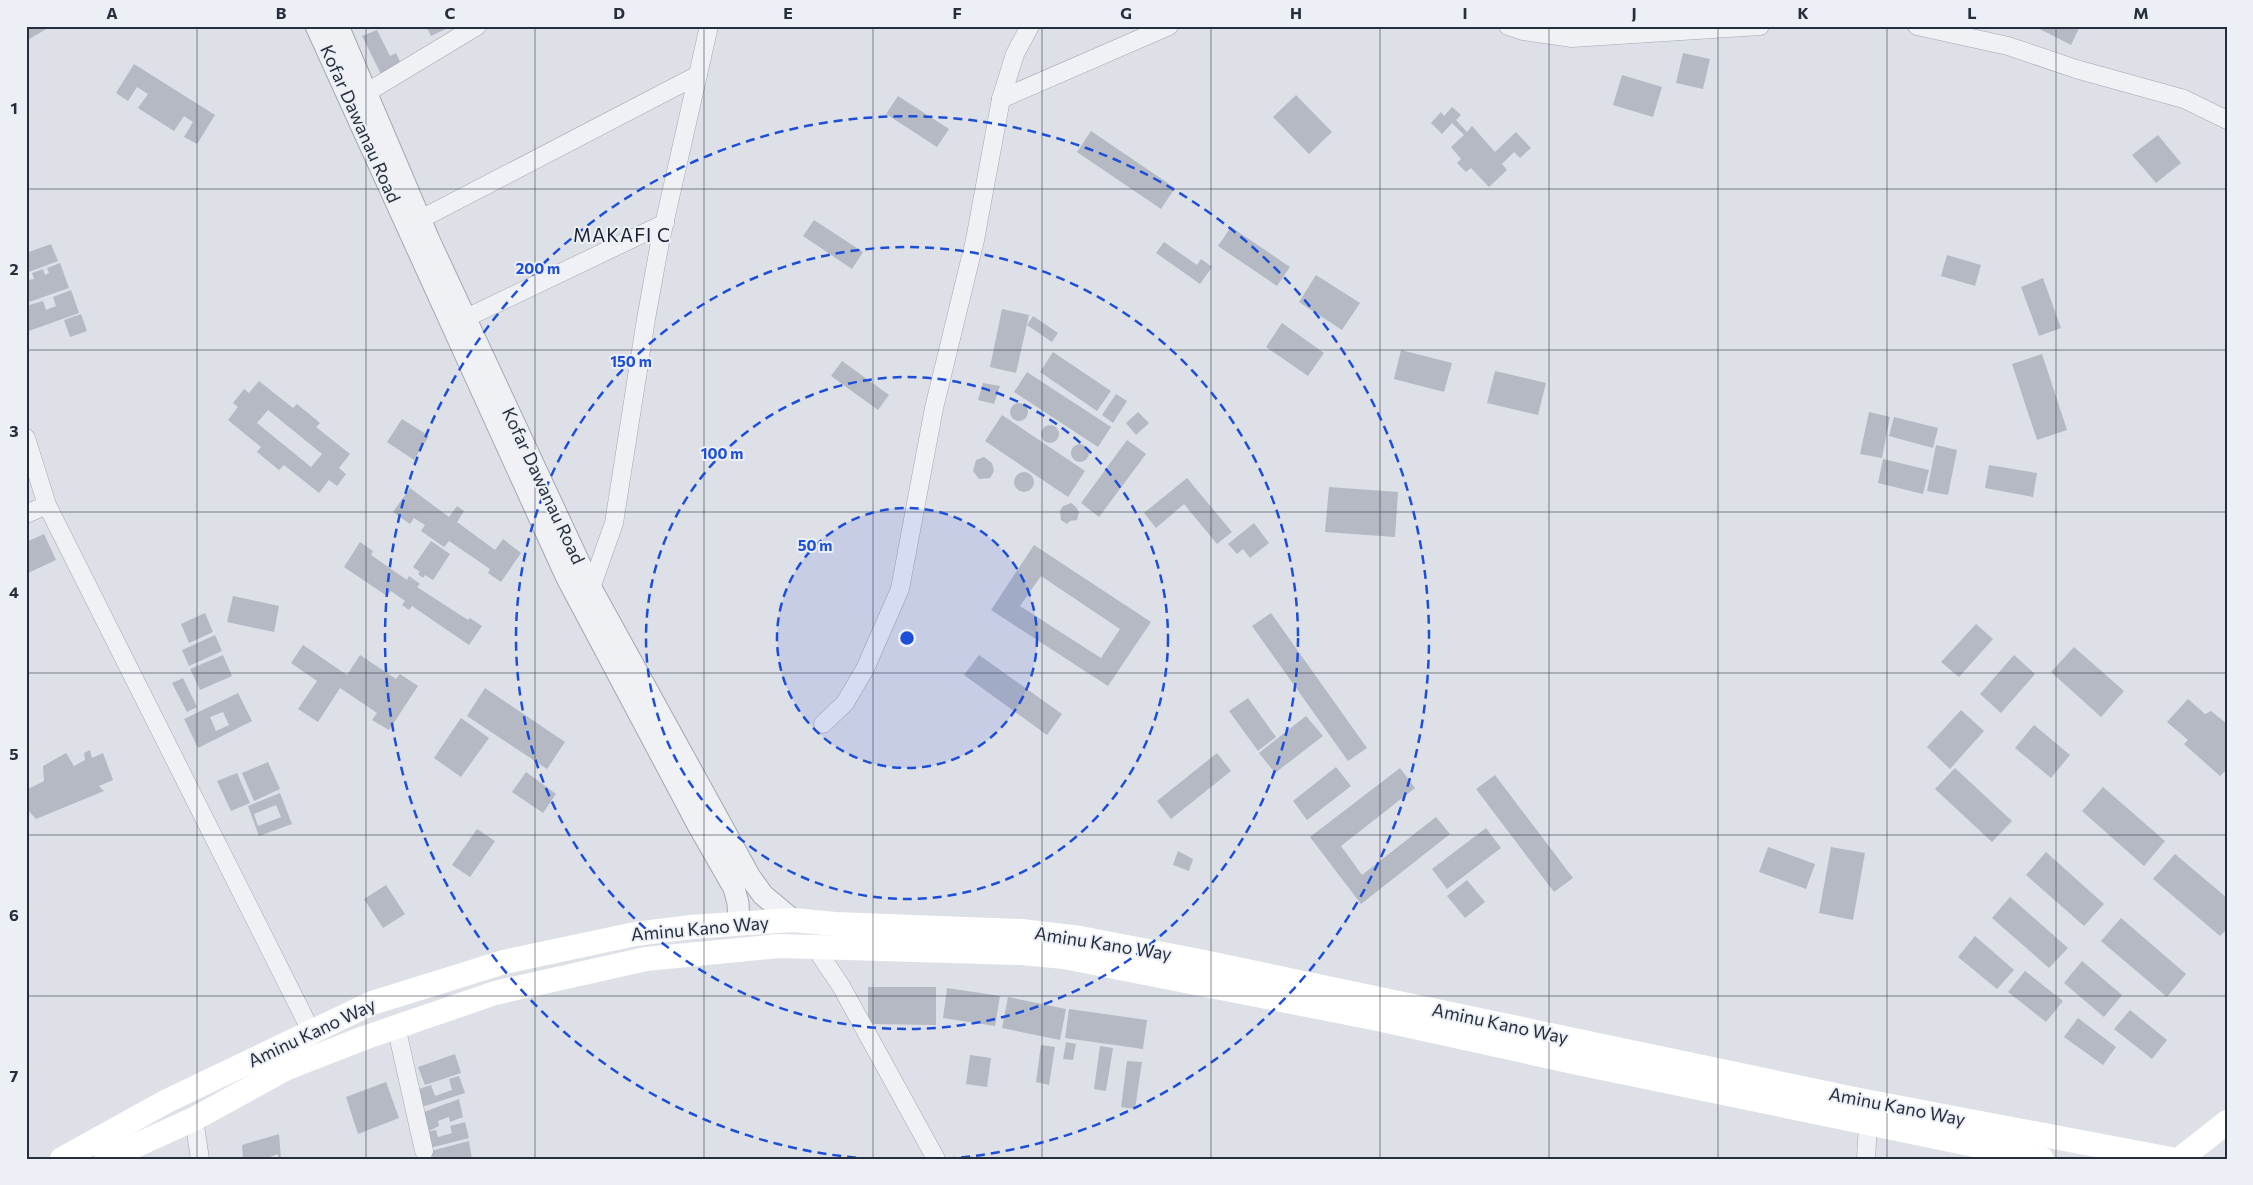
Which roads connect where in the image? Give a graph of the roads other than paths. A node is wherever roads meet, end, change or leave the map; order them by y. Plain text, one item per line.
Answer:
1 (316, 26) edge
2 (477, 26) edge
3 (709, 26) edge
4 (1030, 26) edge
5 (1169, 26) edge
6 (1508, 26) edge
7 (1760, 26) edge
8 (1917, 26) edge
9 (342, 31) edge
10 (698, 76) junction
11 (366, 93) junction
12 (1002, 99) junction
13 (2227, 120) edge
14 (421, 219) junction
15 (665, 223) junction
16 (466, 318) junction
17 (26, 438) edge
18 (46, 505) junction
19 (26, 514) edge
20 (591, 588) junction
21 (824, 724) dead end
22 (793, 920) junction
23 (739, 924) junction
24 (814, 946) junction
25 (407, 991) junction
26 (1375, 1008) junction
27 (406, 1023) junction
28 (312, 1033) junction
29 (194, 1119) junction
30 (2227, 1122) edge
31 (1868, 1123) junction
32 (424, 1151) dead end
33 (1975, 1152) edge
34 (62, 1159) edge
35 (106, 1159) edge
36 (200, 1159) edge
37 (936, 1159) edge
38 (1866, 1159) edge
39 (2042, 1159) edge
40 (2171, 1159) edge
41 (2180, 1159) edge

1 - 23 street, Kofar Dawanau Road
2 - 11 street
3 - 10 street
4 - 12 street
5 - 12 street
6 - 7 street
8 - 13 street
9 - 11 street, Kofar Dawanau Road
10 - 14 street
10 - 15 street
11 - 14 street, Kofar Dawanau Road
12 - 21 street
14 - 16 street, Kofar Dawanau Road
15 - 16 street
15 - 20 street
16 - 20 street, Kofar Dawanau Road
17 - 18 street
18 - 19 street
18 - 28 street
20 - 22 street, Kofar Dawanau Road
22 - 23 main road, Aminu Kano Way
22 - 26 main road, Aminu Kano Way
23 - 25 main road, Aminu Kano Way
24 - 26 main road, Aminu Kano Way
24 - 27 main road, Aminu Kano Way
24 - 37 street
25 - 27 main road
25 - 28 main road, Aminu Kano Way
26 - 31 main road, Aminu Kano Way
26 - 40 main road, Aminu Kano Way
27 - 29 main road, Aminu Kano Way
27 - 32 street
28 - 34 main road, Aminu Kano Way
29 - 35 main road, Aminu Kano Way
29 - 36 street
30 - 41 main road
31 - 33 main road, Aminu Kano Way
31 - 38 street
33 - 39 main road, Aminu Kano Way

